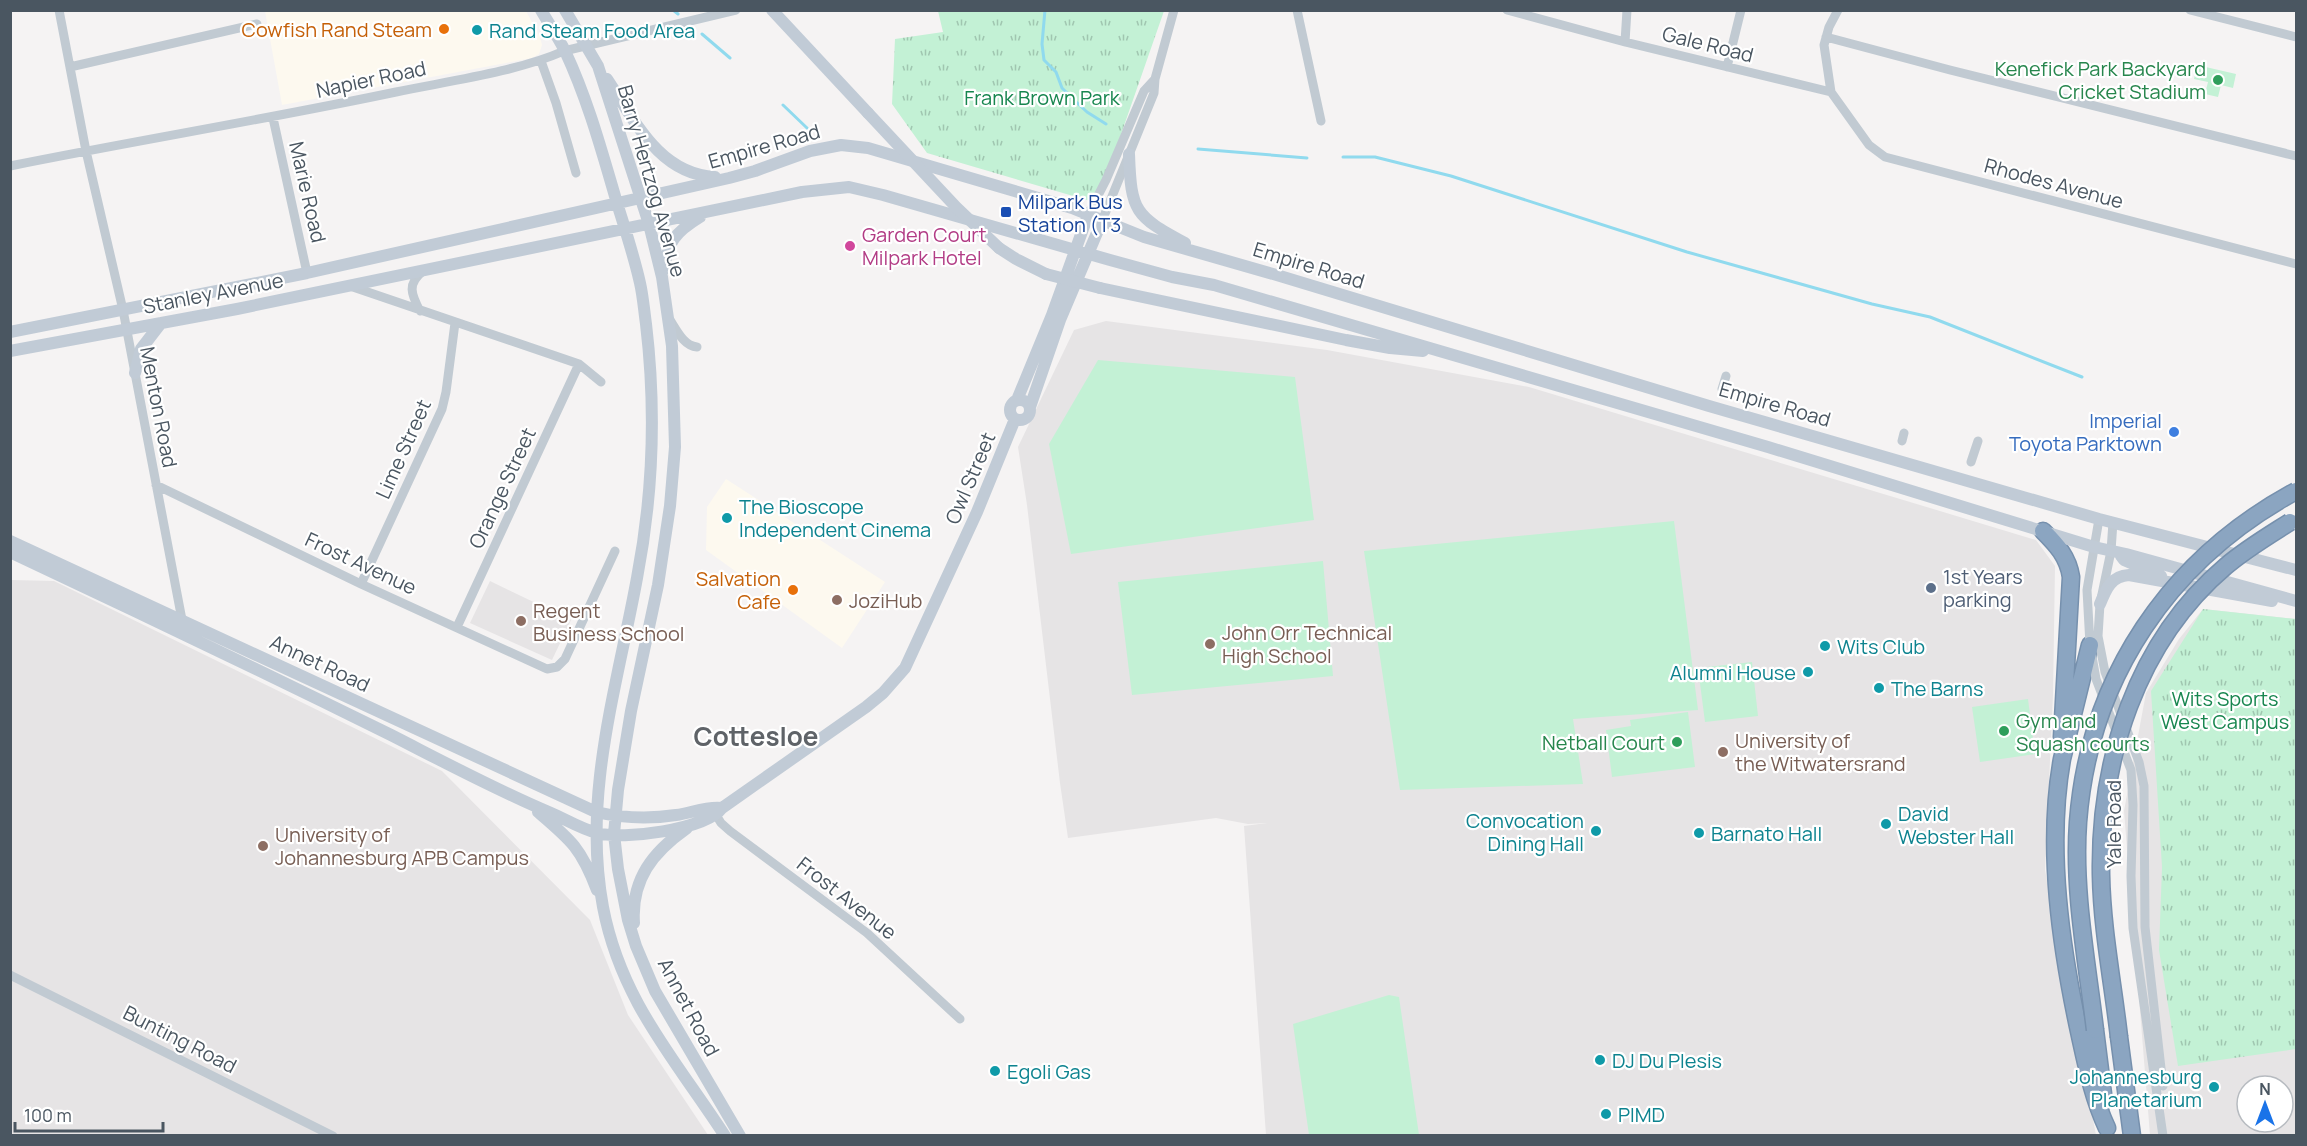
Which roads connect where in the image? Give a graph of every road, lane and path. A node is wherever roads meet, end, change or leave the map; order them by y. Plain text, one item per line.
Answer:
1 (59, 10) edge
2 (541, 10) edge
3 (565, 10) edge
4 (735, 10) edge
5 (1174, 10) edge
6 (1297, 10) edge
7 (1507, 10) edge
8 (1627, 10) edge
9 (1741, 10) edge
10 (1838, 10) edge
11 (2190, 10) edge
12 (776, 14) edge
13 (257, 24) dead end
14 (1826, 37) junction
15 (2296, 37) edge
16 (1625, 42) junction
17 (588, 46) junction
18 (564, 51) junction
19 (541, 61) junction
20 (598, 66) junction
21 (69, 67) junction
22 (1727, 67) junction
23 (1155, 79) junction
24 (1831, 92) junction
25 (273, 118) junction
26 (1320, 121) dead end
27 (86, 151) junction
28 (1129, 154) junction
29 (2296, 156) edge
30 (10, 166) edge
31 (576, 173) dead end
32 (729, 178) junction
33 (640, 197) junction
34 (617, 202) junction
35 (709, 212) junction
36 (1088, 215) junction
37 (1102, 220) junction
38 (649, 224) junction
39 (626, 229) junction
40 (1076, 250) junction
41 (1089, 254) junction
42 (1206, 254) junction
43 (2296, 264) edge
44 (427, 269) junction
45 (307, 273) junction
46 (662, 277) junction
47 (349, 286) junction
48 (123, 310) junction
49 (420, 311) junction
50 (669, 318) junction
51 (161, 323) junction
52 (455, 323) junction
53 (126, 330) junction
54 (10, 332) edge
55 (697, 348) dead end
56 (1433, 349) junction
57 (10, 351) edge
58 (579, 364) junction
59 (135, 373) junction
60 (1726, 376) dead end
61 (601, 382) dead end
62 (1722, 389) dead end
63 (1017, 400) junction
64 (1030, 408) junction
65 (1015, 419) junction
66 (1978, 441) dead end
67 (1971, 462) dead end
68 (156, 485) junction
69 (2296, 491) edge
70 (2099, 519) junction
71 (2293, 520) edge
72 (2113, 522) junction
73 (2043, 531) junction
74 (10, 541) edge
75 (2094, 547) junction
76 (615, 551) dead end
77 (2114, 551) junction
78 (10, 552) edge
79 (2296, 570) edge
80 (361, 584) junction
81 (2190, 587) junction
82 (2296, 601) edge
83 (2100, 603) junction
84 (2296, 606) edge
85 (183, 627) junction
86 (457, 627) junction
87 (2090, 645) junction
88 (2062, 759) junction
89 (526, 803) junction
90 (717, 810) junction
91 (596, 812) junction
92 (615, 816) junction
93 (690, 826) junction
94 (597, 833) junction
95 (614, 834) junction
96 (603, 908) junction
97 (636, 946) junction
98 (10, 975) edge
99 (960, 1019) dead end
100 (2087, 1030) junction
101 (2161, 1096) junction
102 (313, 1131) edge
103 (2108, 1132) edge
104 (333, 1136) edge
105 (725, 1136) edge
106 (740, 1136) edge
107 (2132, 1136) edge
108 (2163, 1136) edge
109 (2169, 1136) edge

1 - 21 street, Menton Road
2 - 18 main road, Barry Hertzog Avenue
3 - 17 main road, Barry Hertzog Avenue
4 - 17 street, Napier Road
5 - 23 street
6 - 26 street
7 - 16 street, Gale Road
8 - 16 street
9 - 22 street
10 - 14 street
11 - 15 street
12 - 56 main road, bridge
13 - 21 street
14 - 24 street
14 - 29 street
16 - 22 street, Gale Road
17 - 18 street, Napier Road
17 - 20 main road, Barry Hertzog Avenue
18 - 19 street, Napier Road
18 - 34 main road, Barry Hertzog Avenue
19 - 25 street, Napier Road
19 - 31 street
20 - 32 main road
20 - 33 main road, Barry Hertzog Avenue
21 - 27 street, Menton Road
22 - 24 street, Gale Road
23 - 28 street
23 - 36 street
24 - 43 street, Rhodes Avenue
25 - 27 street, Napier Road
25 - 45 street, Marie Road
27 - 30 street, Napier Road
27 - 48 street, Menton Road
28 - 37 street
28 - 42 main road
32 - 33 main road, Empire Road
32 - 36 main road, Empire Road
33 - 34 main road, Empire Road
33 - 38 main road, Barry Hertzog Avenue
34 - 39 main road, Barry Hertzog Avenue
34 - 45 main road, Empire Road
35 - 38 main road
35 - 40 main road
35 - 46 main road
36 - 37 main road, Empire Road
36 - 40 main road
37 - 41 main road
37 - 42 main road, Empire Road
38 - 39 main road
38 - 46 main road, Barry Hertzog Avenue
39 - 44 main road
39 - 91 main road, Barry Hertzog Avenue
40 - 41 main road
40 - 63 main road
41 - 56 main road
41 - 64 main road
42 - 70 main road, Empire Road
44 - 47 main road
44 - 49 street
45 - 48 main road, Stanley Avenue
46 - 50 main road, Barry Hertzog Avenue
47 - 49 street
47 - 51 main road, Stanley Avenue
48 - 53 street, Menton Road
48 - 54 main road, Stanley Avenue
49 - 52 street
50 - 55 street
50 - 92 main road, Barry Hertzog Avenue
51 - 53 main road, Stanley Avenue
51 - 59 main road
52 - 58 street
52 - 80 street, Lime Street
53 - 57 main road, Stanley Avenue
53 - 59 street, Menton Road
56 - 73 main road
58 - 61 street
58 - 86 street, Orange Street
59 - 68 street, Menton Road
60 - 62 street
63 - 64 main road
63 - 65 main road
64 - 65 main road
65 - 90 main road, Owl Street
66 - 67 street
68 - 80 street, Frost Avenue
68 - 85 street, Menton Road
69 - 100 highway, bridge
70 - 72 main road, Empire Road
70 - 75 street, Yale Road
71 - 107 highway, bridge
72 - 77 street, Yale Road
72 - 79 main road, Empire Road
73 - 75 main road
73 - 88 highway
74 - 85 main road, Annet Road
75 - 77 main road
75 - 87 street, Yale Road
76 - 86 street, Frost Avenue
77 - 81 main road
77 - 82 main road
77 - 83 street, Yale Road
78 - 85 main road, Annet Road
80 - 86 street, Frost Avenue
81 - 83 main road
81 - 84 main road
83 - 101 street, Yale Road
85 - 89 main road, Annet Road
85 - 91 main road, Annet Road
87 - 88 highway
87 - 101 street, Yale Road
88 - 100 highway
89 - 94 main road, Annet Road
89 - 96 main road
90 - 92 main road, Owl Street
90 - 93 main road, Owl Street
90 - 99 street, Frost Avenue
91 - 92 main road, Annet Road
91 - 94 main road, Barry Hertzog Avenue
92 - 95 main road, Barry Hertzog Avenue
93 - 95 main road, Owl Street
93 - 97 main road
94 - 95 main road, Annet Road
94 - 96 main road, Annet Road
95 - 97 main road, Annet Road
96 - 105 main road, Annet Road
97 - 106 main road, Annet Road
98 - 102 street, Bunting Road
100 - 103 highway
101 - 108 street, Yale Road
101 - 109 street, Yale Road
102 - 104 street, Bunting Road

